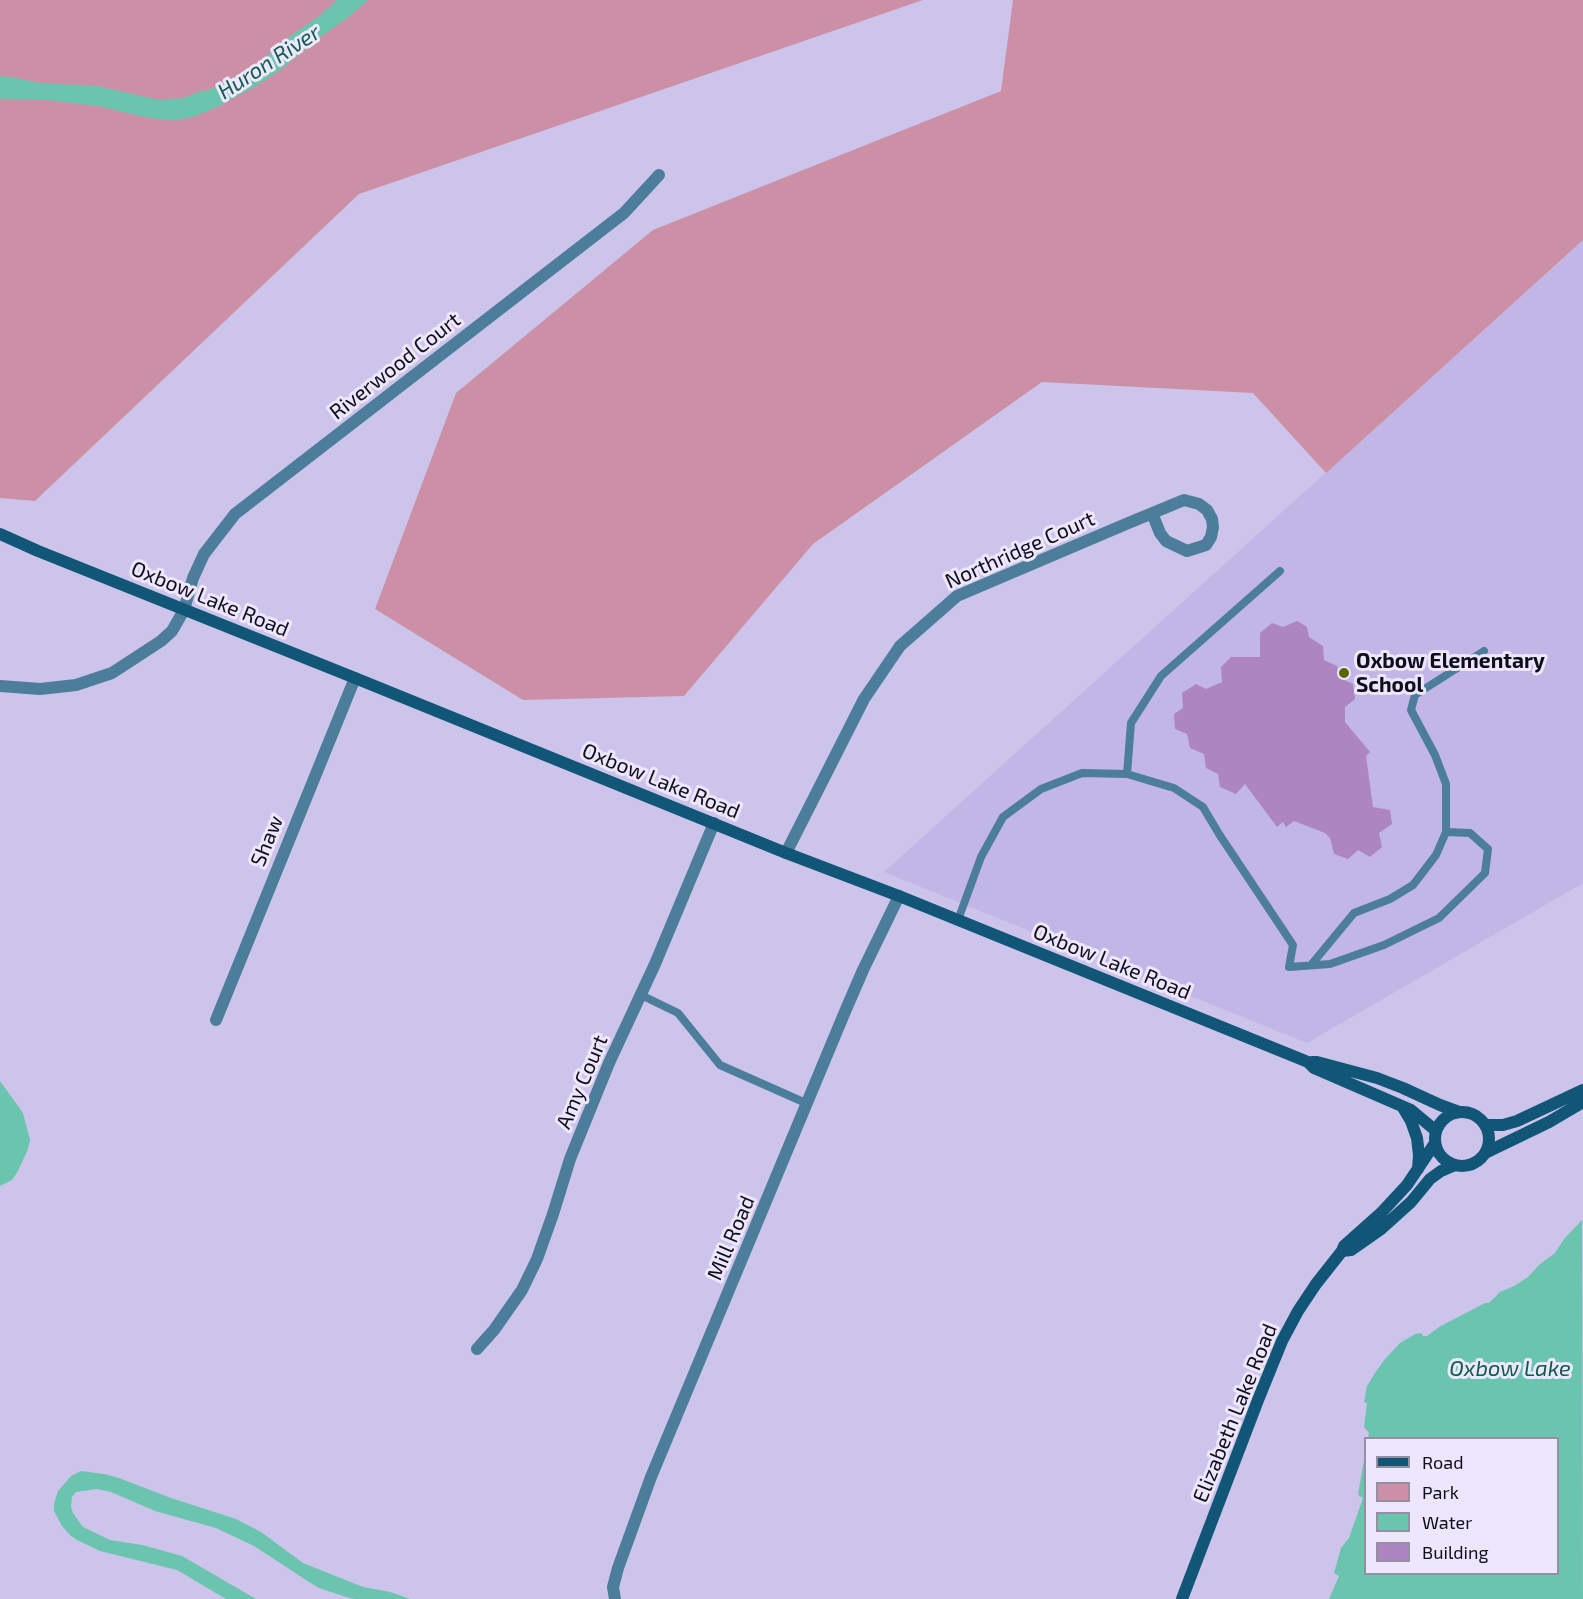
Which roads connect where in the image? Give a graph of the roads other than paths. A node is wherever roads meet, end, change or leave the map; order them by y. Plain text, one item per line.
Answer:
1 (659, 175) dead end
2 (1152, 513) junction
3 (0, 534) edge
4 (1280, 572) dead end
5 (184, 610) junction
6 (1484, 651) dead end
7 (356, 678) junction
8 (0, 686) edge
9 (1127, 774) junction
10 (714, 823) junction
11 (1446, 832) junction
12 (786, 853) junction
13 (899, 896) junction
14 (958, 920) junction
15 (1311, 965) junction
16 (641, 995) junction
17 (216, 1020) dead end
18 (1308, 1062) junction
19 (1583, 1090) edge
20 (1583, 1101) edge
21 (808, 1104) junction
22 (1402, 1105) junction
23 (1459, 1112) junction
24 (1485, 1125) junction
25 (1436, 1130) junction
26 (1435, 1143) junction
27 (1487, 1152) junction
28 (1455, 1165) junction
29 (1418, 1170) junction
30 (1342, 1251) junction
31 (477, 1349) dead end
32 (615, 1599) edge
33 (1182, 1599) edge

1 - 5 street, Riverwood Court
2 - 2 street, Northridge Court
2 - 12 street, Northridge Court
3 - 5 street, Oxbow Lake Road
4 - 9 lane
5 - 7 street, Oxbow Lake Road
5 - 8 street, Riverwood Court
6 - 11 lane
7 - 10 street, Oxbow Lake Road
7 - 17 street, Shaw
9 - 14 lane
9 - 15 lane
10 - 12 street, Oxbow Lake Road
10 - 16 street, Amy Court
11 - 15 lane
11 - 15 lane
12 - 13 street, Oxbow Lake Road
13 - 14 street, Oxbow Lake Road
13 - 21 street, Mill Road
14 - 18 street, Oxbow Lake Road
16 - 21 lane
16 - 31 street, Amy Court
18 - 22 street, Oxbow Lake Road
18 - 23 street, Oxbow Lake Road
19 - 24 street
20 - 27 street
21 - 32 street, Mill Road
22 - 25 street, Oxbow Lake Road
22 - 29 street
23 - 24 street
23 - 25 street
24 - 27 street
25 - 26 street
26 - 28 street
26 - 29 street, Elizabeth Lake Road
27 - 28 street
28 - 30 street, Elizabeth Lake Road
29 - 30 street, Elizabeth Lake Road
30 - 33 street, Elizabeth Lake Road

